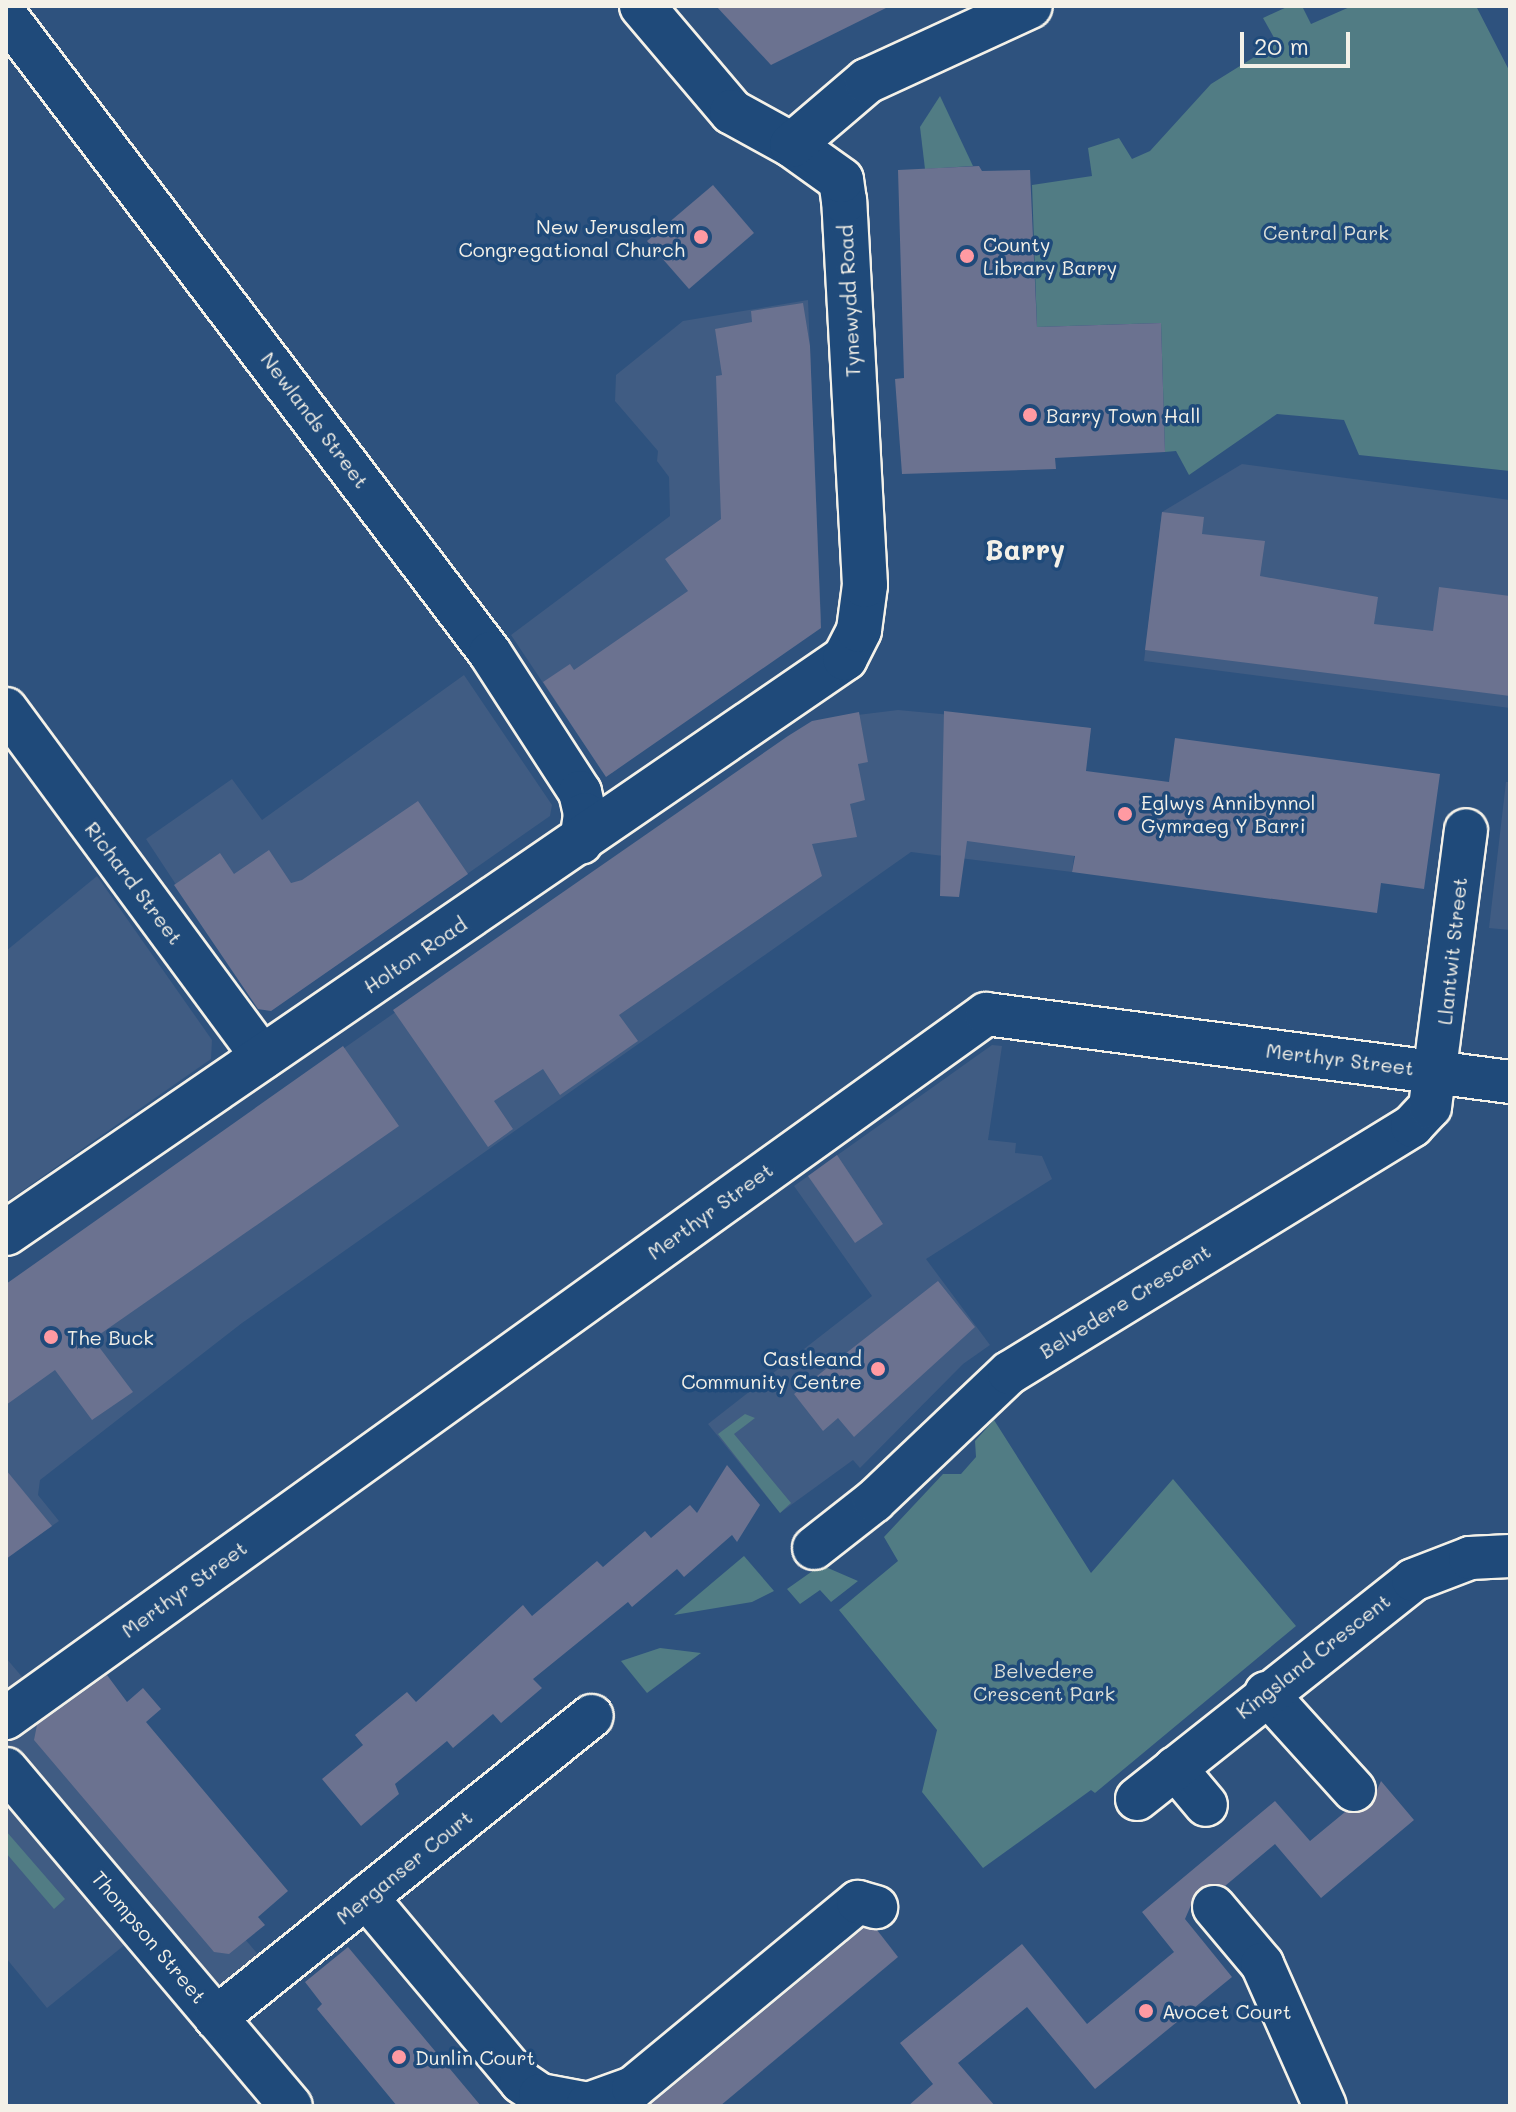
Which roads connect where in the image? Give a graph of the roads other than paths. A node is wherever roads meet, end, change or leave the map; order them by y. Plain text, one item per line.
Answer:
1 (642, 6) edge
2 (1030, 6) edge
3 (6, 16) edge
4 (792, 145) junction
5 (824, 677) joint
6 (6, 709) edge
7 (1466, 830) dead end
8 (581, 843) junction
9 (263, 1057) junction
10 (1439, 1072) junction
11 (1510, 1082) edge
12 (6, 1233) edge
13 (814, 1548) dead end
14 (1510, 1556) edge
15 (1266, 1693) junction
16 (592, 1716) dead end
17 (6, 1718) edge
18 (1175, 1768) junction
19 (6, 1769) edge
20 (1354, 1790) dead end
21 (1137, 1799) dead end
22 (1206, 1805) dead end
23 (366, 1897) junction
24 (876, 1907) dead end
25 (1214, 1907) dead end
26 (216, 2018) junction
27 (291, 2106) edge
28 (1325, 2106) edge

1 - 4 main road, Tynewydd Road
2 - 4 main road
3 - 8 street, Newlands Street
4 - 5 main road, Tynewydd Road
5 - 8 main road, Holton Road
6 - 9 street, Richard Street
7 - 10 street, Llantwit Street
8 - 9 main road, Holton Road
9 - 12 main road, Holton Road
10 - 11 street, Merthyr Street
10 - 13 street, Belvedere Crescent
10 - 17 street, Merthyr Street
14 - 15 street, Kingsland Crescent
15 - 18 street, Kingsland Crescent
15 - 20 street
16 - 23 street, Merganser Court
18 - 21 street, Kingsland Crescent
18 - 22 street
19 - 26 street, Thompson Street
23 - 24 street
23 - 26 street, Merganser Court
25 - 28 street
26 - 27 street, Thompson Street

